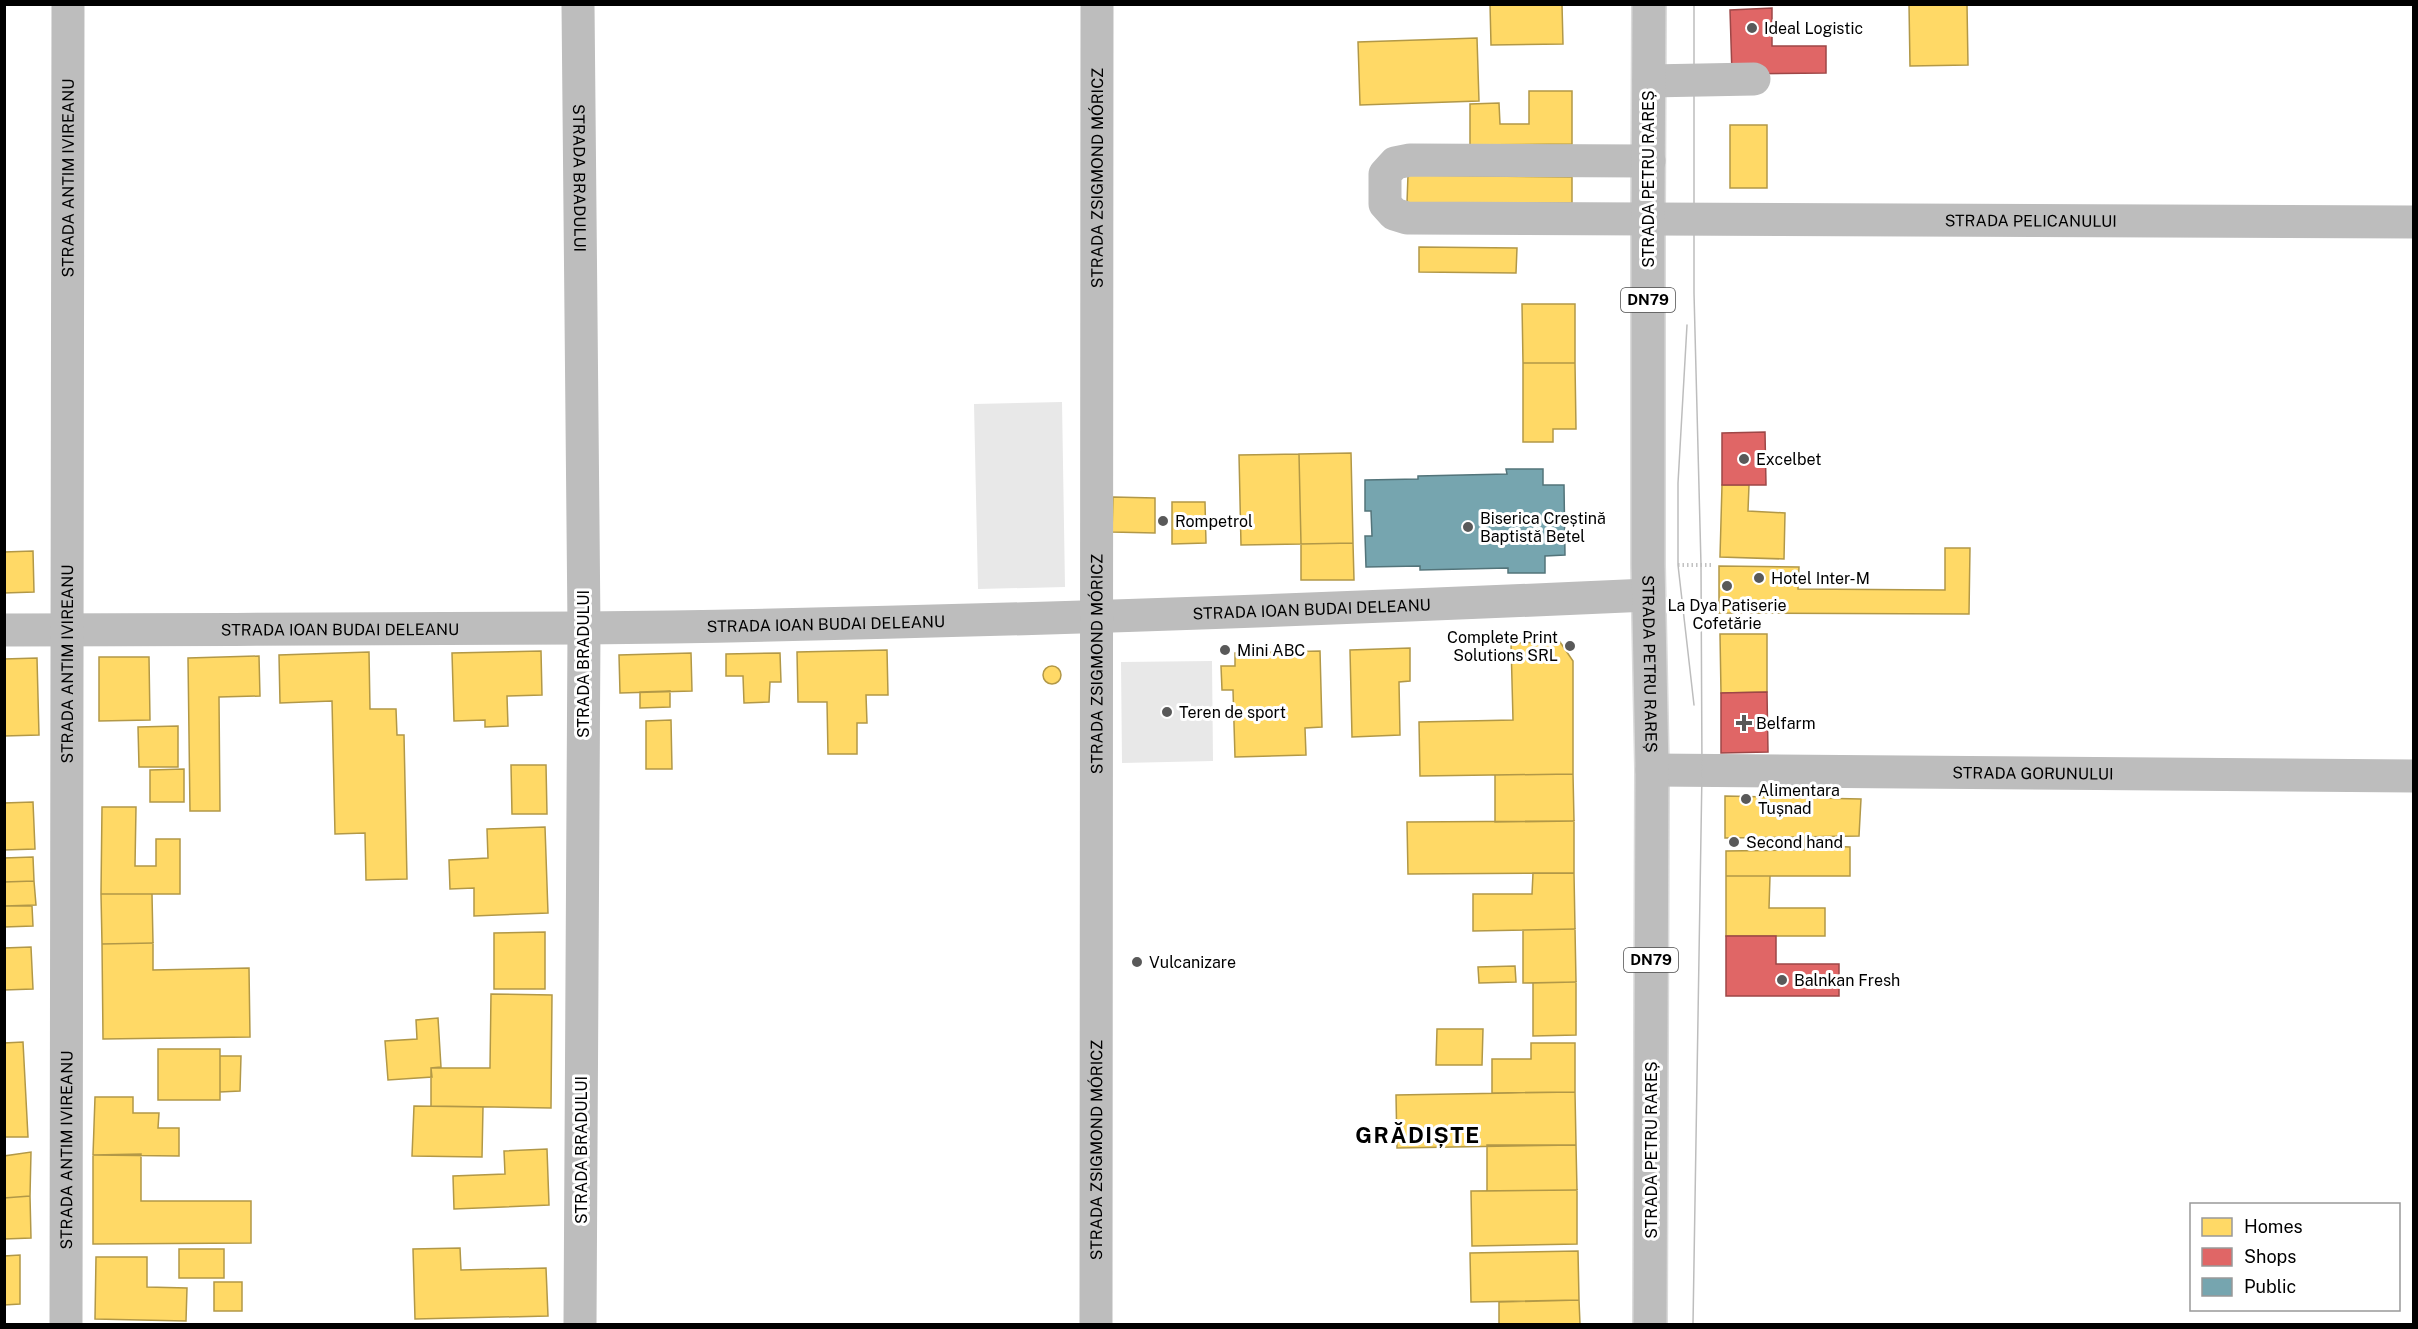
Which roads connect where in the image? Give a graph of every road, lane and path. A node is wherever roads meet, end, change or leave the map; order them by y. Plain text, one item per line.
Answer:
1 (68, 4) edge
2 (578, 4) edge
3 (1097, 4) edge
4 (1649, 4) edge
5 (1754, 79) dead end
6 (1649, 81) junction
7 (1649, 160) junction
8 (1647, 220) junction
9 (2414, 222) edge
10 (1669, 565) dead end
11 (1711, 565) dead end
12 (1648, 595) junction
13 (1097, 617) junction
14 (584, 628) junction
15 (4, 630) edge
16 (67, 630) junction
17 (1652, 770) junction
18 (2414, 776) edge
19 (66, 1324) edge
20 (580, 1324) edge
21 (1096, 1324) edge
22 (1650, 1324) edge

1 - 16 street, STRADA ANTIM IVIREANU
2 - 14 street, STRADA BRADULUI
3 - 13 street, STRADA ZSIGMOND MÓRICZ
4 - 6 street, STRADA PETRU RAREȘ / DN79
5 - 6 street
6 - 7 street, STRADA PETRU RAREȘ / DN79
7 - 8 street, STRADA PETRU RAREȘ / DN79
7 - 8 street, STRADA PELICANULUI
8 - 9 street, STRADA PELICANULUI
8 - 12 street, STRADA PETRU RAREȘ / DN79
10 - 11 path
12 - 13 street, STRADA IOAN BUDAI DELEANU
12 - 17 street, STRADA PETRU RAREȘ / DN79
13 - 14 street, STRADA IOAN BUDAI DELEANU
13 - 21 street, STRADA ZSIGMOND MÓRICZ
14 - 16 street, STRADA IOAN BUDAI DELEANU
14 - 20 street, STRADA BRADULUI
15 - 16 street, STRADA IOAN BUDAI DELEANU
16 - 19 street, STRADA ANTIM IVIREANU
17 - 18 street, STRADA GORUNULUI
17 - 22 street, STRADA PETRU RAREȘ / DN79

